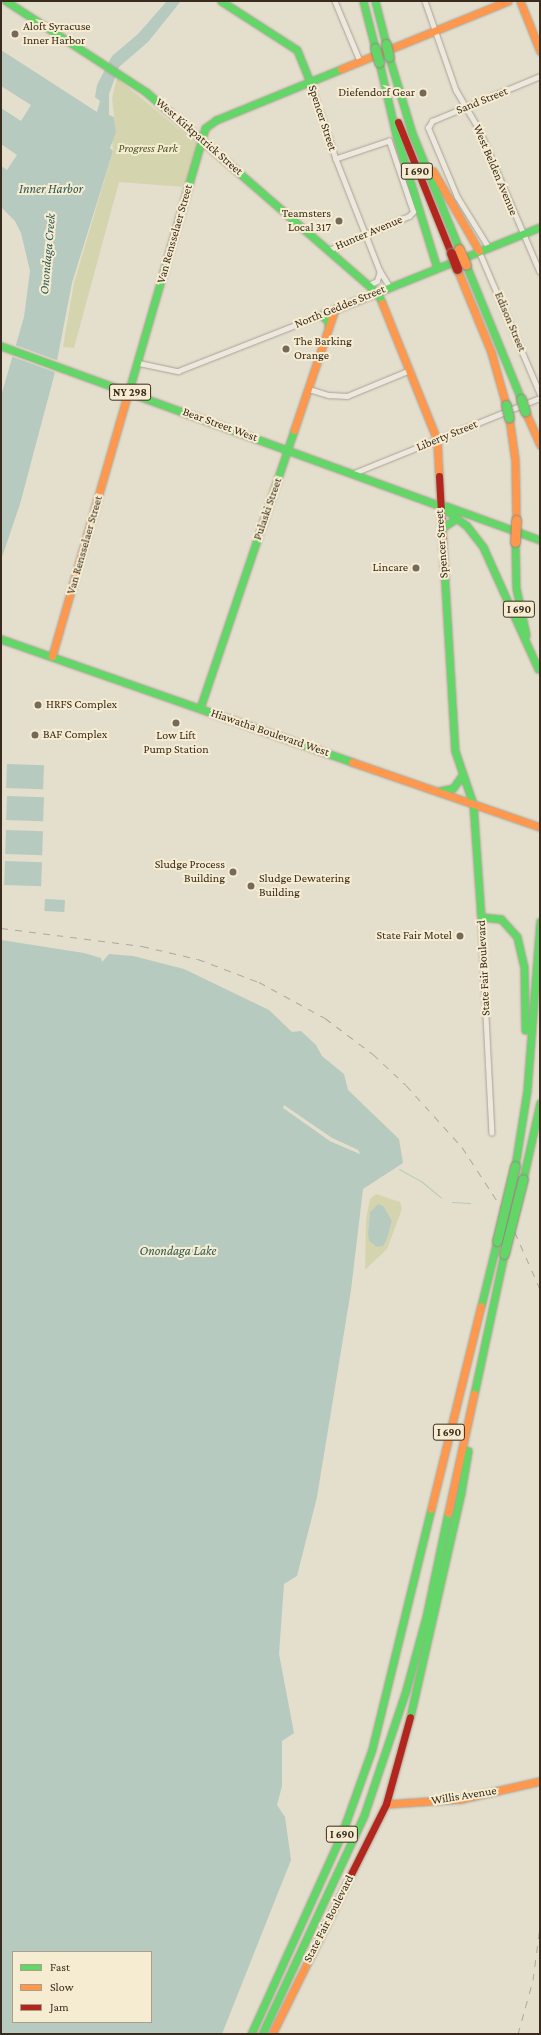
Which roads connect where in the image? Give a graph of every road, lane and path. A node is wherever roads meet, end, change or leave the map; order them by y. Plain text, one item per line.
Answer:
1 (6, 1) edge
2 (221, 1) edge
3 (335, 1) edge
4 (363, 1) edge
5 (375, 1) edge
6 (425, 1) edge
7 (508, 1) edge
8 (520, 1) edge
9 (435, 31) junction
10 (540, 51) edge
11 (360, 62) junction
12 (540, 76) edge
13 (310, 82) junction
14 (386, 88) junction
15 (464, 108) junction
16 (408, 118) junction
17 (428, 130) joint
18 (203, 140) junction
19 (336, 159) junction
20 (540, 227) edge
21 (366, 234) junction
22 (523, 234) junction
23 (483, 249) junction
24 (329, 250) junction
25 (462, 267) junction
26 (437, 268) junction
27 (380, 271) junction
28 (540, 272) edge
29 (369, 285) junction
30 (390, 288) junction
31 (377, 293) junction
32 (335, 309) junction
33 (321, 315) junction
34 (328, 328) junction
35 (1, 346) edge
36 (139, 363) junction
37 (410, 370) junction
38 (308, 389) junction
39 (130, 392) junction
40 (540, 394) edge
41 (540, 398) edge
42 (437, 440) junction
43 (540, 445) edge
44 (288, 450) junction
45 (354, 473) junction
46 (439, 506) junction
47 (457, 518) junction
48 (442, 528) junction
49 (540, 540) edge
50 (1, 639) edge
51 (52, 656) junction
52 (539, 671) edge
53 (200, 708) junction
54 (462, 775) junction
55 (436, 792) junction
56 (473, 804) junction
57 (540, 827) edge
58 (481, 917) junction
59 (540, 921) edge
60 (527, 1090) junction
61 (540, 1103) edge
62 (492, 1133) dead end
63 (475, 1392) junction
64 (540, 1781) edge
65 (386, 1804) junction
66 (251, 2034) edge
67 (262, 2034) edge
68 (272, 2034) edge

1 - 18 main road, West Kirkpatrick Street
2 - 13 main road, Spencer Street
3 - 11 street
4 - 14 main road, I 690, bridge
5 - 16 main road, I 690, bridge
6 - 9 street, West Belden Avenue
7 - 9 main road, Van Rensselaer Street
8 - 10 main road
9 - 11 main road, Van Rensselaer Street
9 - 15 street, West Belden Avenue
11 - 13 main road, Van Rensselaer Street
12 - 15 street, Sand Street
13 - 18 main road, Van Rensselaer Street
13 - 19 street, Spencer Street
14 - 25 main road, I 690, bridge
14 - 26 main road
15 - 17 street, Sand Street
15 - 22 street, West Belden Avenue
16 - 23 main road
16 - 25 main road, I 690, bridge
17 - 23 street, Edison Street
18 - 24 main road, West Kirkpatrick Street
18 - 36 main road, Van Rensselaer Street
19 - 21 street, Spencer Street
19 - 21 street, Hunter Avenue
20 - 22 main road, North Geddes Street
21 - 24 street, Hunter Avenue
21 - 27 street, Spencer Street
22 - 23 main road, North Geddes Street
22 - 28 street, West Belden Avenue
23 - 26 main road, North Geddes Street
23 - 40 street, Edison Street
24 - 29 main road, West Kirkpatrick Street
25 - 43 main road, I 690, bridge
25 - 52 main road, I 690, bridge
26 - 30 main road, North Geddes Street
27 - 29 street
27 - 30 street, Spencer Street
29 - 31 main road, West Kirkpatrick Street
30 - 31 main road, North Geddes Street
31 - 32 main road, North Geddes Street
31 - 37 main road, Spencer Street
32 - 33 main road, North Geddes Street
32 - 34 main road, Pulaski Street
33 - 34 main road
33 - 36 street, North Geddes Street
34 - 38 main road, Pulaski Street
35 - 39 main road, Bear Street West / NY 298
36 - 39 main road, Van Rensselaer Street
37 - 38 street
37 - 42 main road, Spencer Street
38 - 44 main road, Pulaski Street
39 - 44 main road, Bear Street West / NY 298
39 - 51 main road, Van Rensselaer Street
41 - 42 street, Liberty Street
42 - 45 street, Liberty Street
42 - 46 main road, Spencer Street
44 - 45 main road, Bear Street West / NY 298
44 - 53 main road, Pulaski Street
45 - 46 main road, Bear Street West / NY 298
46 - 47 main road
46 - 48 main road, Spencer Street
46 - 49 main road
47 - 48 main road
47 - 52 main road
48 - 54 main road, Spencer Street
50 - 51 main road, Hiawatha Boulevard West
51 - 53 main road, Hiawatha Boulevard West
53 - 55 main road, Hiawatha Boulevard West
54 - 55 main road
54 - 56 main road, Spencer Street
55 - 56 main road, Hiawatha Boulevard West
56 - 57 main road, Hiawatha Boulevard West
56 - 58 main road, State Fair Boulevard
58 - 60 main road
58 - 62 street, State Fair Boulevard
59 - 60 main road, I 690
60 - 66 main road, I 690, bridge
61 - 63 main road, I 690, bridge
63 - 65 main road, State Fair Boulevard
63 - 67 main road, I 690
64 - 65 main road, Willis Avenue
65 - 68 main road, State Fair Boulevard

